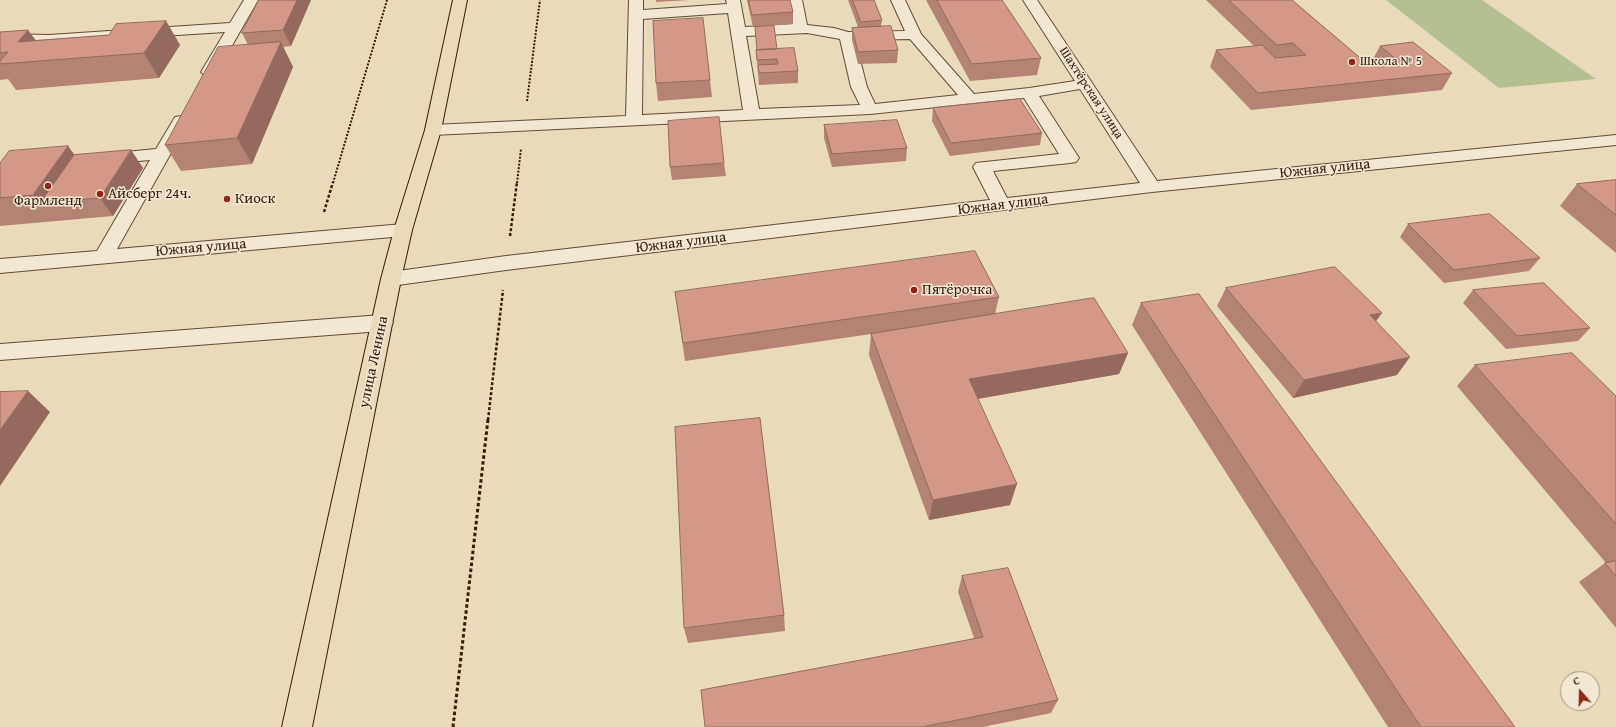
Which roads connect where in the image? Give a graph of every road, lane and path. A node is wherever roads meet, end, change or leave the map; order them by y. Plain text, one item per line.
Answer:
1 (251, 0) edge
2 (387, 0) edge
3 (460, 0) edge
4 (795, 0) edge
5 (898, 0) edge
6 (1030, 0) edge
7 (734, 4) edge
8 (635, 8) edge
9 (234, 28) junction
10 (801, 29) junction
11 (738, 32) junction
12 (914, 35) junction
13 (847, 36) junction
14 (0, 38) edge
15 (1084, 84) junction
16 (200, 88) edge
17 (1029, 93) junction
18 (969, 98) junction
19 (189, 108) edge
20 (870, 109) junction
21 (752, 114) junction
22 (634, 120) junction
23 (433, 130) junction
24 (1616, 140) edge
25 (162, 154) junction
26 (93, 160) edge
27 (1152, 187) junction
28 (1001, 206) junction
29 (403, 230) junction
30 (316, 238) junction
31 (103, 257) junction
32 (506, 263) junction
33 (0, 266) edge
34 (391, 279) junction
35 (382, 323) junction
36 (0, 352) edge
37 (296, 727) edge
38 (453, 727) edge

1 - 9 street
2 - 30 path
3 - 23 main road, улица Ленина
4 - 10 street
5 - 12 street
6 - 15 street, Шахтёрская улица
7 - 8 street
7 - 11 street
8 - 22 street
9 - 14 street
9 - 16 street
10 - 11 street
10 - 13 street
11 - 21 street
12 - 13 street
12 - 18 street
13 - 20 street
15 - 17 street
15 - 27 street, Шахтёрская улица
17 - 18 street
17 - 28 street
18 - 20 street
19 - 25 street
20 - 21 street
21 - 22 street
22 - 23 street
23 - 29 main road, улица Ленина
24 - 27 street, Южная улица
25 - 26 street
25 - 31 street
27 - 28 street, Южная улица
28 - 32 street, Южная улица
29 - 30 street, Южная улица
29 - 34 main road, улица Ленина
30 - 31 street, Южная улица
31 - 33 street, Южная улица
32 - 34 street, Южная улица
32 - 38 path
34 - 35 main road, улица Ленина
35 - 36 street
35 - 37 main road, улица Ленина

